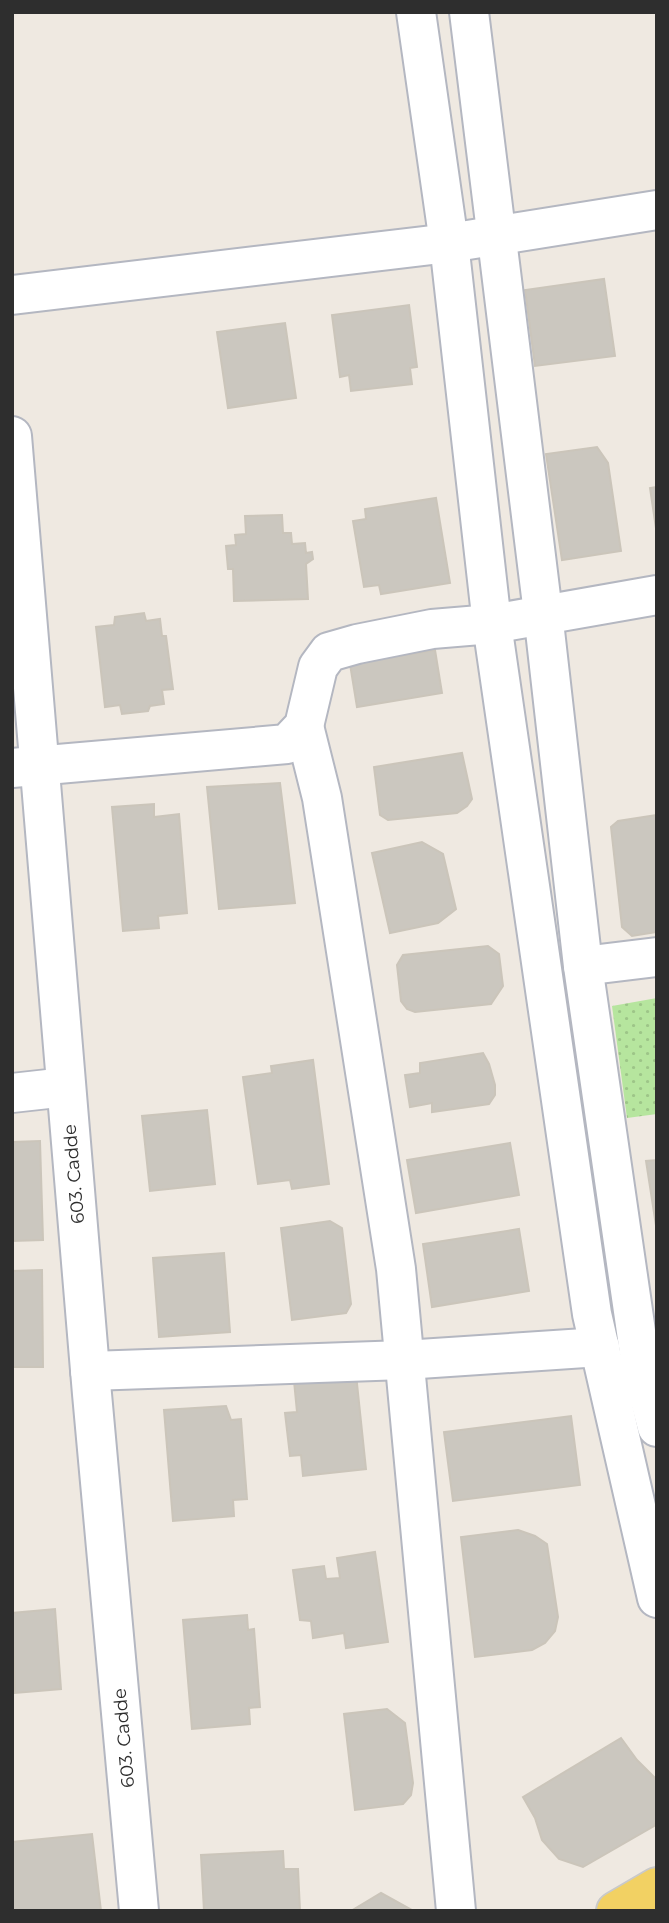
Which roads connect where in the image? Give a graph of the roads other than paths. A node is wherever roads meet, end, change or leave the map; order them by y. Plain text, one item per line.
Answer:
1 (416, 12) edge
2 (469, 12) edge
3 (657, 210) edge
4 (496, 234) junction
5 (449, 243) junction
6 (12, 295) edge
7 (12, 436) edge
8 (657, 595) edge
9 (543, 613) junction
10 (492, 624) junction
11 (304, 726) junction
12 (26, 767) edge
13 (657, 957) edge
14 (583, 966) junction
15 (66, 1087) junction
16 (12, 1093) edge
17 (600, 1347) junction
18 (404, 1360) junction
19 (90, 1371) junction
20 (657, 1427) edge
21 (657, 1598) edge
22 (657, 1887) edge
23 (139, 1911) edge
24 (456, 1911) edge
25 (616, 1911) edge

1 - 5 street
2 - 4 street
3 - 4 street
4 - 5 street
4 - 9 street
5 - 6 street
5 - 10 street
7 - 12 street, 603. Cadde
8 - 9 street
9 - 10 street
9 - 14 street
10 - 11 street
10 - 17 street
11 - 12 street
11 - 18 street
12 - 15 street, 603. Cadde
13 - 14 street
14 - 20 street
15 - 16 street
15 - 19 street, 603. Cadde
17 - 18 street
17 - 21 street
18 - 19 street
18 - 24 street
19 - 23 street, 603. Cadde
22 - 25 main road

